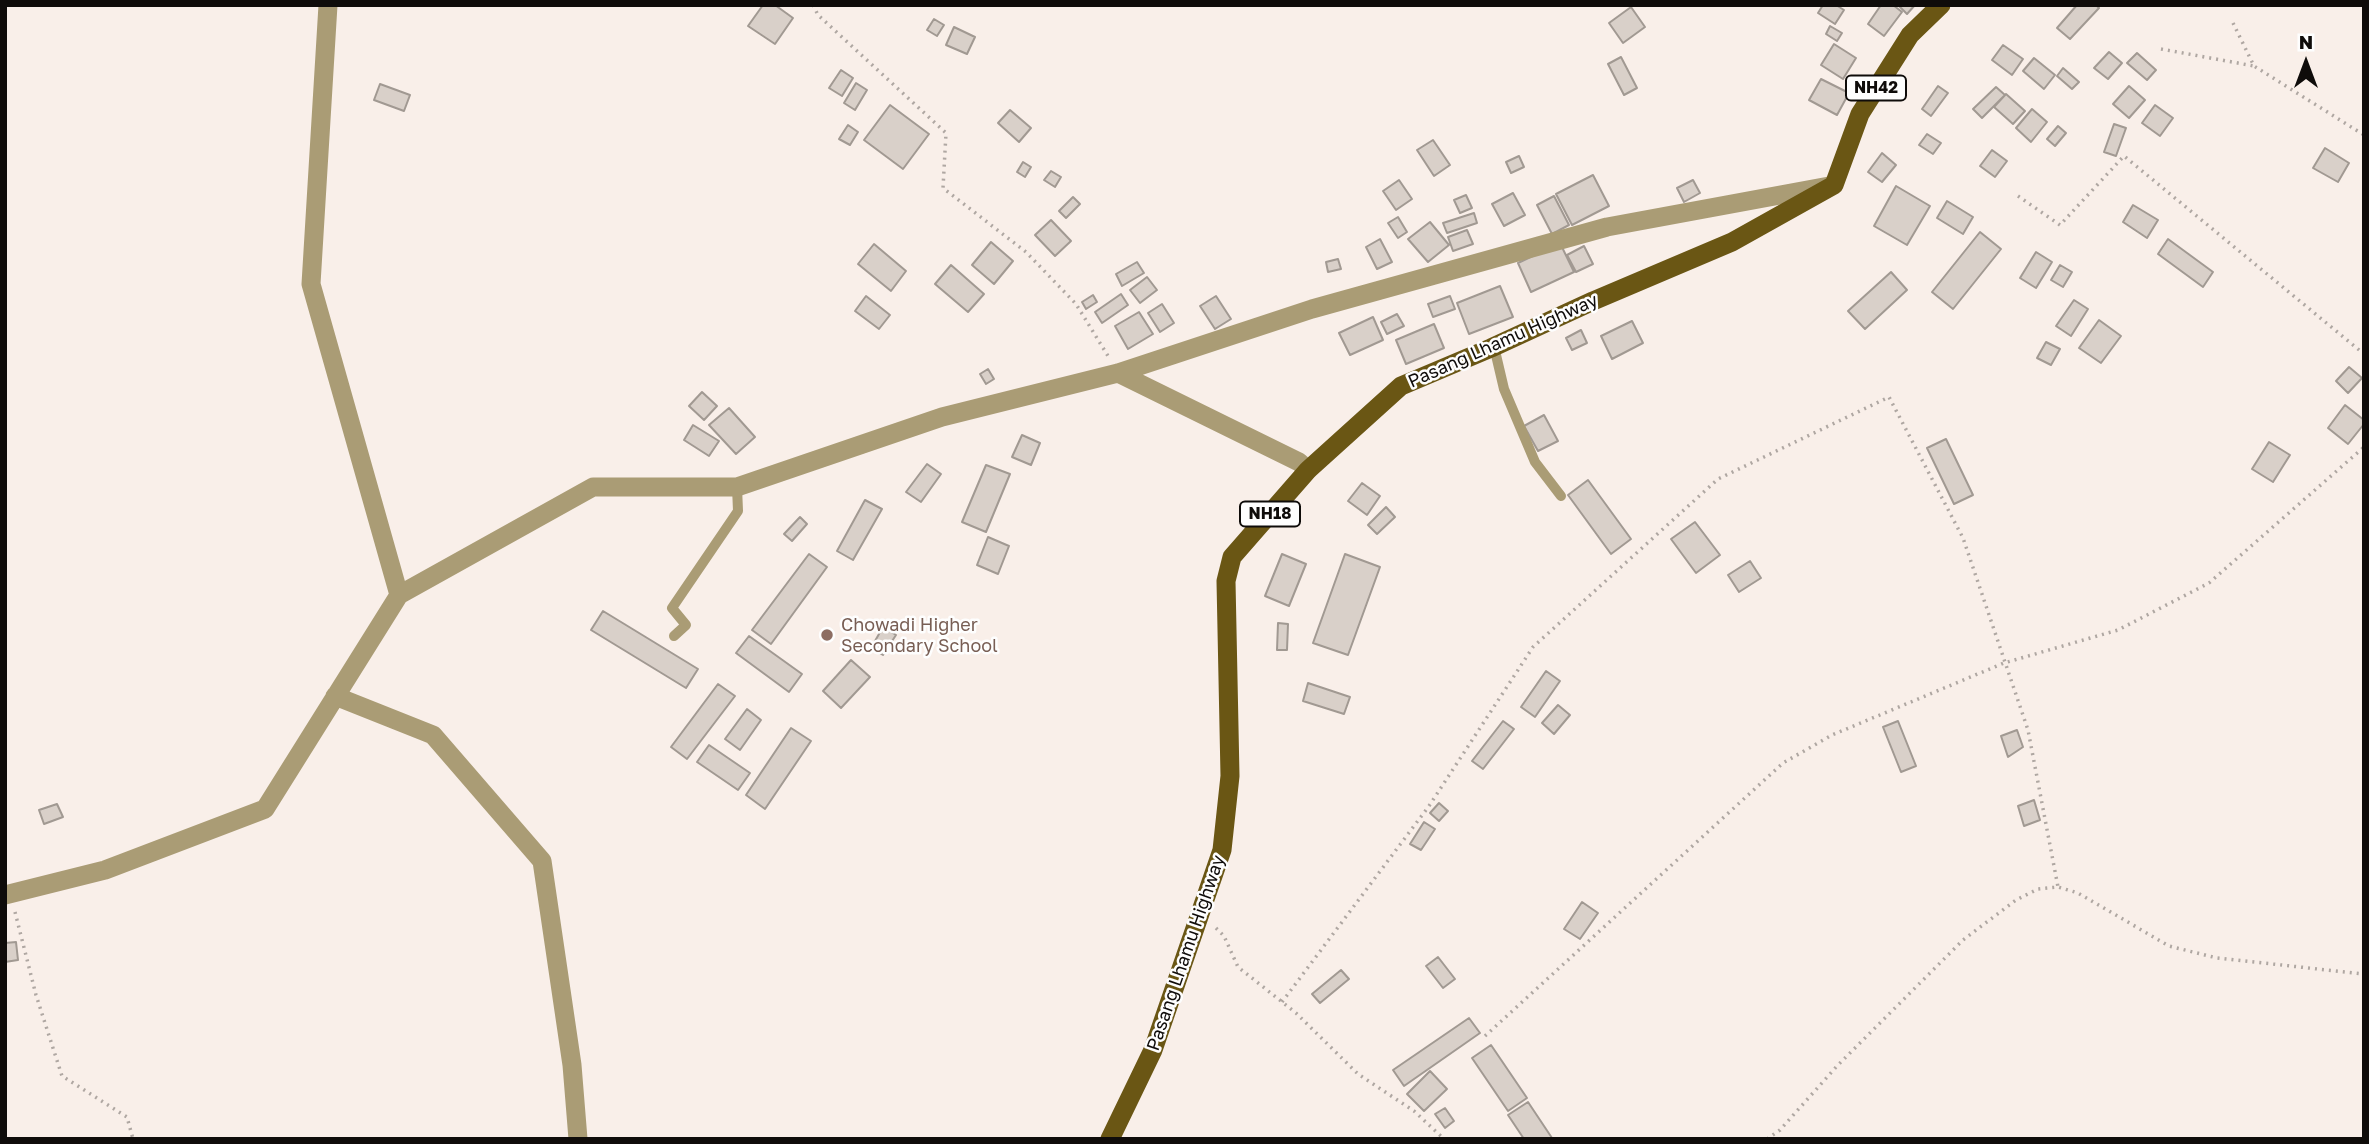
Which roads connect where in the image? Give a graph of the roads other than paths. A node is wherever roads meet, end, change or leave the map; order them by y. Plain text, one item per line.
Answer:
1 (328, 5) edge
2 (1941, 5) edge
3 (1834, 185) junction
4 (1491, 348) junction
5 (1118, 373) junction
6 (1308, 470) junction
7 (737, 487) junction
8 (1561, 496) dead end
9 (399, 595) junction
10 (674, 636) dead end
11 (335, 696) junction
12 (8, 894) edge
13 (578, 1139) edge
14 (1110, 1139) edge

1 - 9 street
2 - 3 main road, NH42
3 - 4 main road, Pasang Lhamu Highway / NH18
3 - 5 street
4 - 6 main road, Pasang Lhamu Highway / NH18
4 - 8 lane
5 - 6 street
5 - 7 street
6 - 14 main road, Pasang Lhamu Highway / NH18
7 - 9 street
7 - 10 lane
9 - 11 street
11 - 12 street
11 - 13 street

